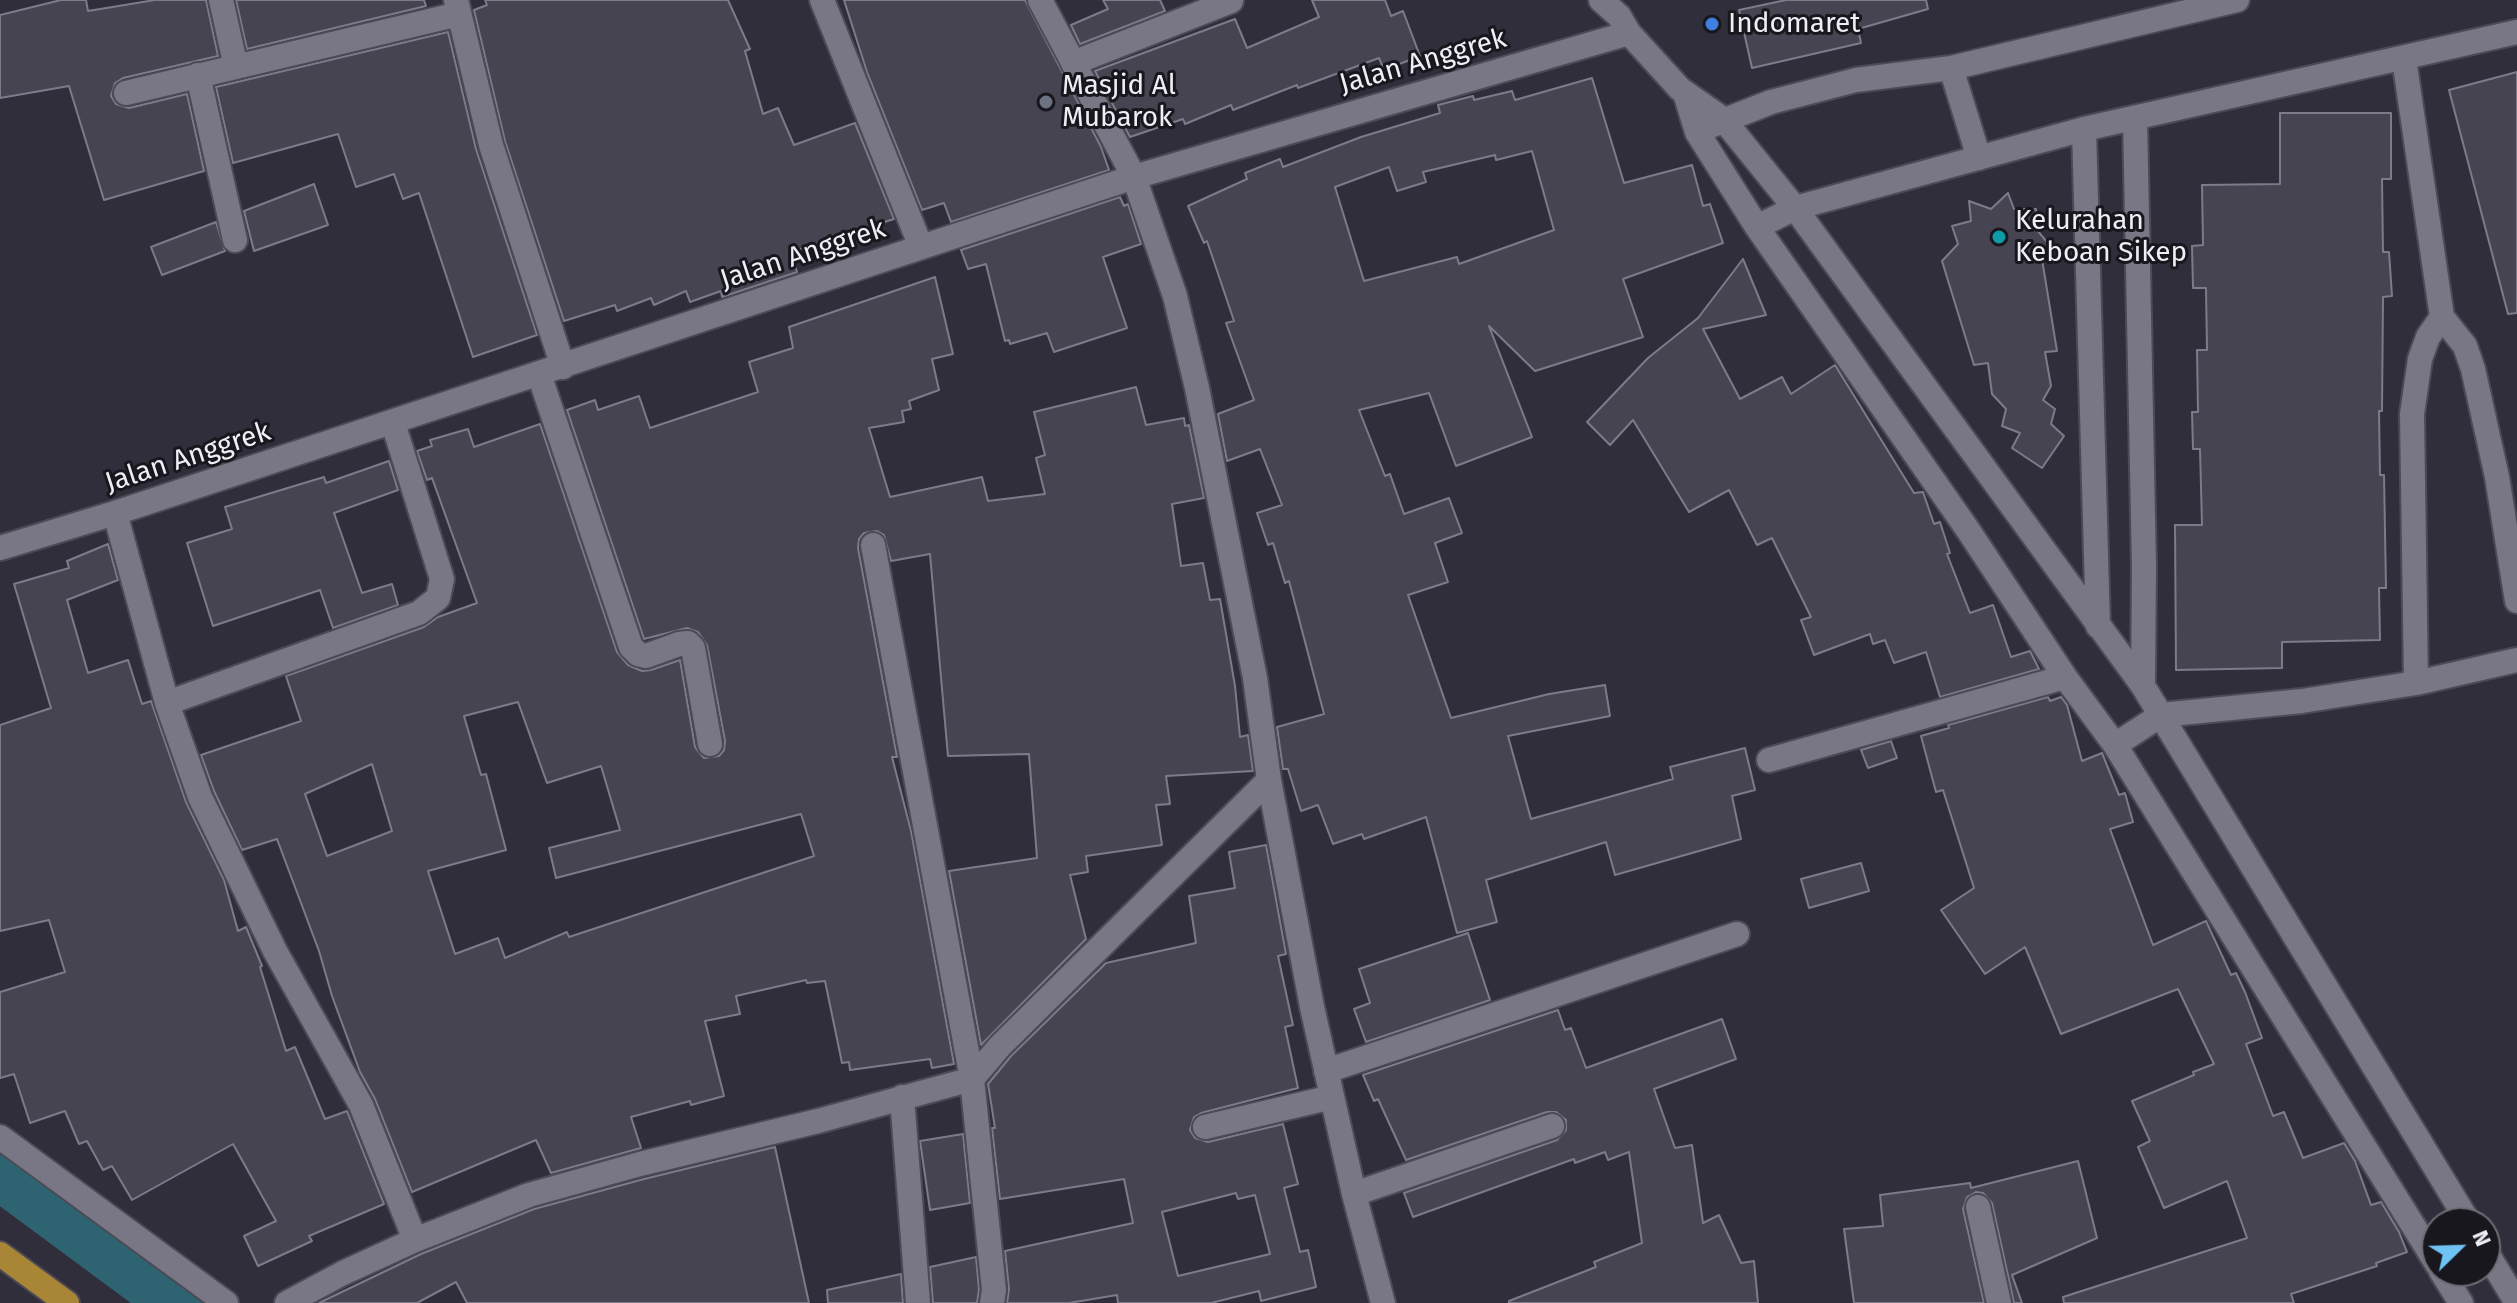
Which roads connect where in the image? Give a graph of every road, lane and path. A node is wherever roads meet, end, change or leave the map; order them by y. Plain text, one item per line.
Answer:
1 (221, 0) edge
2 (822, 0) edge
3 (1040, 0) edge
4 (2237, 0) edge
5 (1231, 1) edge
6 (458, 7) edge
7 (1618, 12) edge
8 (2517, 32) edge
9 (2404, 59) junction
10 (1073, 63) junction
11 (236, 67) junction
12 (1951, 68) junction
13 (198, 75) junction
14 (126, 93) dead end
15 (1685, 93) junction
16 (2135, 118) junction
17 (1723, 119) junction
18 (2084, 129) junction
19 (1697, 132) junction
20 (1979, 158) junction
21 (1134, 177) junction
22 (1795, 208) junction
23 (1757, 227) junction
24 (235, 240) dead end
25 (921, 247) junction
26 (2442, 317) junction
27 (563, 367) junction
28 (539, 374) junction
29 (393, 423) junction
30 (115, 513) junction
31 (873, 545) dead end
32 (0, 548) edge
33 (2517, 601) edge
34 (2098, 626) junction
35 (2517, 660) edge
36 (2065, 677) junction
37 (2416, 683) junction
38 (2143, 686) junction
39 (167, 703) junction
40 (2161, 715) junction
41 (710, 744) dead end
42 (2115, 745) junction
43 (1769, 760) dead end
44 (1269, 780) junction
45 (1737, 934) dead end
46 (1326, 1071) junction
47 (972, 1079) junction
48 (902, 1097) junction
49 (1332, 1097) junction
50 (1552, 1126) dead end
51 (1205, 1127) dead end
52 (0, 1137) edge
53 (1354, 1194) junction
54 (1978, 1207) dead end
55 (2459, 1207) edge
56 (2421, 1238) edge
57 (415, 1240) junction
58 (0, 1254) edge
59 (2501, 1276) edge
60 (67, 1303) edge
61 (226, 1303) edge
62 (287, 1303) edge
63 (918, 1303) edge
64 (992, 1303) edge
65 (1383, 1303) edge
66 (1999, 1303) edge
67 (2517, 1303) edge

1 - 11 street
2 - 25 street
3 - 10 street
4 - 12 street
5 - 10 street
6 - 11 street
6 - 27 street
7 - 15 street
7 - 21 street, Jalan Anggrek
8 - 9 street
9 - 16 street
9 - 26 street
10 - 21 street
11 - 13 street
12 - 17 street
12 - 20 street
13 - 14 street
13 - 24 street
15 - 17 street
15 - 19 street
16 - 18 street
16 - 38 street
17 - 19 street
17 - 22 street
18 - 20 street
18 - 34 street
19 - 23 street
20 - 22 street
21 - 25 street, Jalan Anggrek
21 - 44 street
22 - 23 street
22 - 34 street
23 - 36 street
25 - 27 street, Jalan Anggrek
26 - 33 street
26 - 37 street
27 - 28 street, Jalan Anggrek
28 - 29 street, Jalan Anggrek
28 - 41 street
29 - 30 street, Jalan Anggrek
29 - 39 street
30 - 32 street, Jalan Anggrek
30 - 39 street
31 - 47 street
34 - 38 street
35 - 37 street
36 - 42 street
36 - 43 street
37 - 40 street
38 - 40 street
39 - 57 street
40 - 42 street
40 - 55 street
42 - 56 street
44 - 46 street
44 - 47 street
45 - 46 street
46 - 49 street
47 - 48 street
47 - 64 street
48 - 57 street
48 - 63 street
49 - 51 street
49 - 53 street
50 - 53 street
52 - 61 street
53 - 65 street
54 - 66 street
57 - 62 street
58 - 60 main road
59 - 67 street

